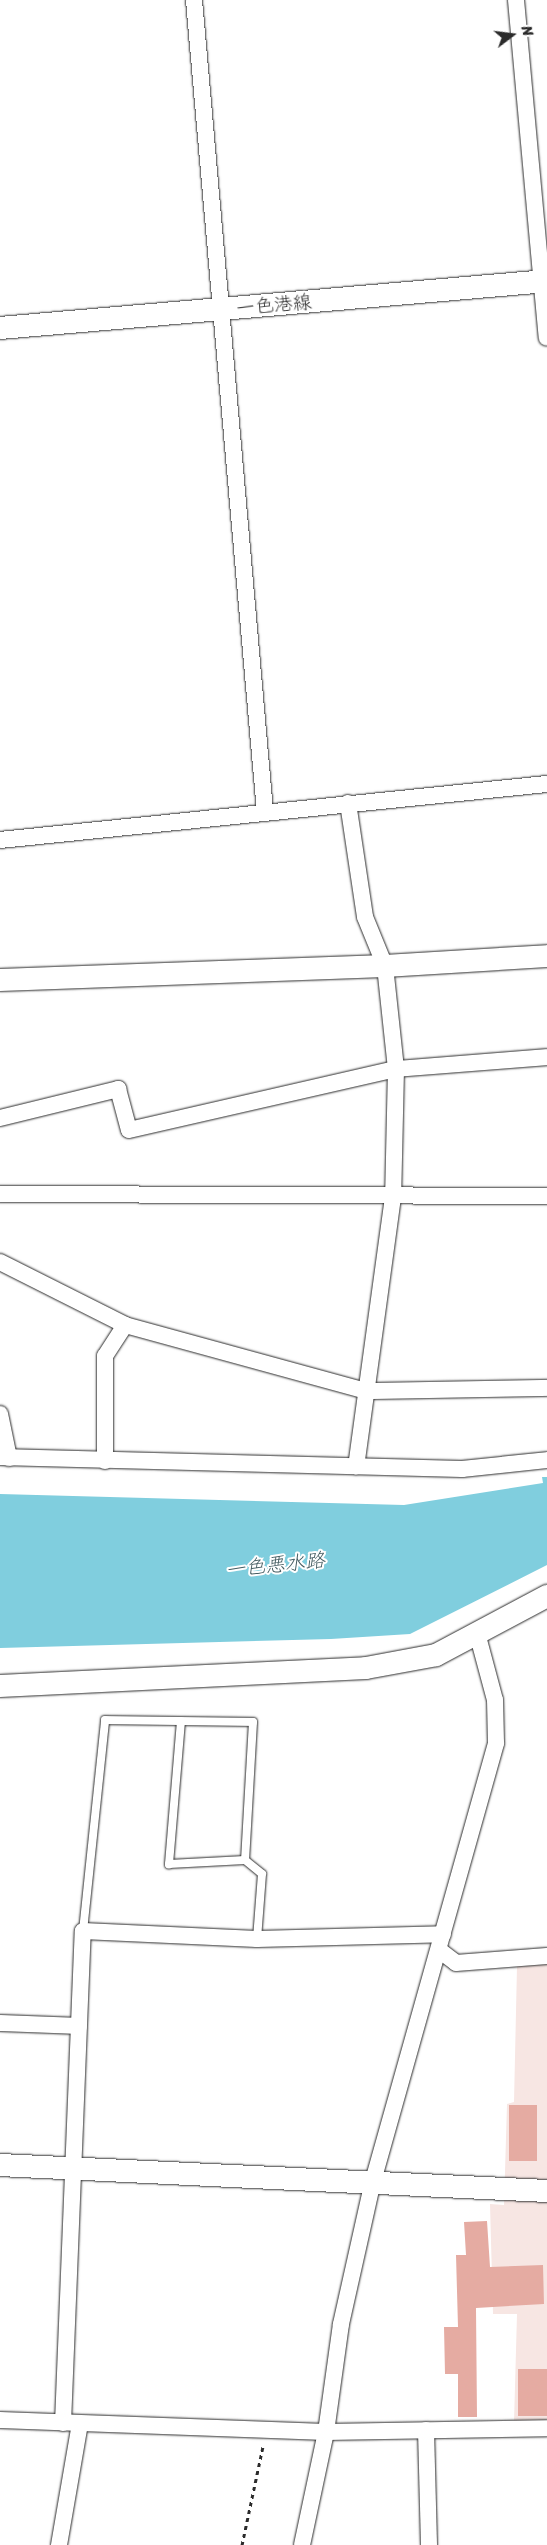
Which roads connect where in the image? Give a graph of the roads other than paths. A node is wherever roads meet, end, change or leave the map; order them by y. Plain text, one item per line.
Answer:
1 (194, 0) edge
2 (516, 0) edge
3 (544, 281) edge
4 (219, 310) junction
5 (0, 328) edge
6 (547, 338) edge
7 (547, 784) edge
8 (348, 802) junction
9 (264, 812) junction
10 (0, 840) edge
11 (547, 956) edge
12 (385, 966) junction
13 (0, 980) edge
14 (547, 1057) edge
15 (396, 1069) junction
16 (0, 1118) edge
17 (0, 1194) edge
18 (393, 1196) junction
19 (547, 1196) edge
20 (0, 1262) edge
21 (126, 1325) junction
22 (547, 1388) edge
23 (367, 1391) junction
24 (0, 1414) edge
25 (4, 1458) edge
26 (547, 1460) edge
27 (105, 1461) junction
28 (356, 1466) junction
29 (547, 1596) edge
30 (477, 1633) junction
31 (0, 1686) edge
32 (181, 1721) junction
33 (246, 1860) junction
34 (83, 1931) junction
35 (443, 1934) junction
36 (257, 1939) junction
37 (439, 1950) junction
38 (547, 1956) edge
39 (0, 2023) edge
40 (78, 2026) junction
41 (0, 2165) edge
42 (74, 2168) junction
43 (373, 2181) junction
44 (547, 2191) edge
45 (0, 2420) edge
46 (63, 2423) junction
47 (80, 2424) junction
48 (547, 2428) edge
49 (426, 2430) junction
50 (326, 2432) junction
51 (59, 2545) edge
52 (302, 2545) edge
53 (429, 2545) edge

1 - 4 street
2 - 3 street
3 - 4 street, 一色港線
3 - 6 street
4 - 5 street, 一色港線
4 - 9 street
7 - 8 street
8 - 9 street
8 - 12 street
9 - 10 street
11 - 12 street
12 - 13 street
12 - 15 street
14 - 15 street
15 - 16 street
15 - 18 street
17 - 18 street
18 - 19 street
18 - 23 street
20 - 21 street
21 - 23 street
21 - 27 street
22 - 23 street
23 - 28 street
24 - 25 street
25 - 27 street
26 - 28 street
27 - 28 street
29 - 30 street
30 - 31 street
30 - 35 street
32 - 33 lane
32 - 33 lane
32 - 34 lane
33 - 36 lane
34 - 36 street
34 - 40 street
35 - 36 street
35 - 37 street
37 - 38 street
37 - 43 street
39 - 40 street
40 - 42 street
41 - 42 street
42 - 43 street
42 - 46 street
43 - 44 street
43 - 50 street
45 - 46 street
46 - 47 street
47 - 50 street
47 - 51 street
48 - 49 street
49 - 50 street
49 - 53 street
50 - 52 street

